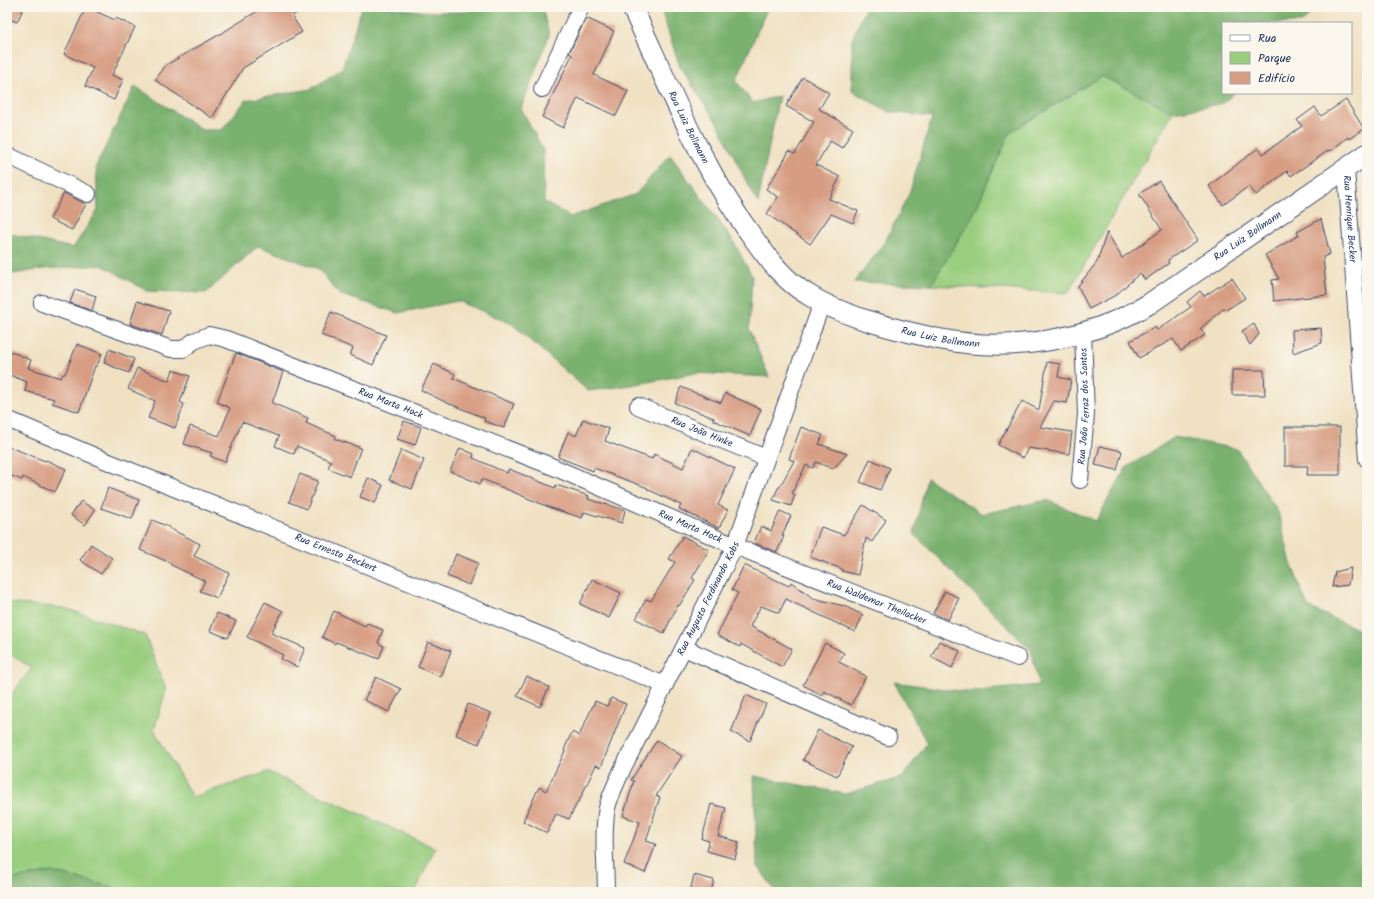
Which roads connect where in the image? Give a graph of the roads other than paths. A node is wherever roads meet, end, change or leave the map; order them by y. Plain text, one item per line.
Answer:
1 (581, 7) edge
2 (632, 7) edge
3 (542, 89) dead end
4 (1367, 154) edge
5 (7, 155) edge
6 (1346, 169) junction
7 (88, 194) dead end
8 (42, 303) dead end
9 (822, 303) junction
10 (1083, 333) junction
11 (638, 406) dead end
12 (7, 419) edge
13 (766, 458) junction
14 (1367, 459) edge
15 (1080, 480) dead end
16 (734, 546) junction
17 (684, 648) junction
18 (1018, 658) dead end
19 (665, 685) junction
20 (888, 737) dead end
21 (606, 892) edge

1 - 3 street
2 - 9 main road, Rua Luiz Bollmann
4 - 6 main road, Rua Luiz Bollmann
5 - 7 street
6 - 10 main road, Rua Luiz Bollmann
6 - 14 street, Rua Henrique Becker
8 - 16 street, Rua Marta Hock
9 - 10 main road, Rua Luiz Bollmann
9 - 13 street, Rua Augusto Ferdinando Kobs
10 - 15 street, Rua João Ferraz dos Santos
11 - 13 street, Rua João Hinke
12 - 19 street, Rua Ernesto Beckert
13 - 16 street, Rua Augusto Ferdinando Kobs
16 - 17 street, Rua Augusto Ferdinando Kobs
16 - 18 street, Rua Waldemar Theilacker
17 - 19 street, Rua Augusto Ferdinando Kobs
17 - 20 street
19 - 21 street, Rua Augusto Ferdinando Kobs

